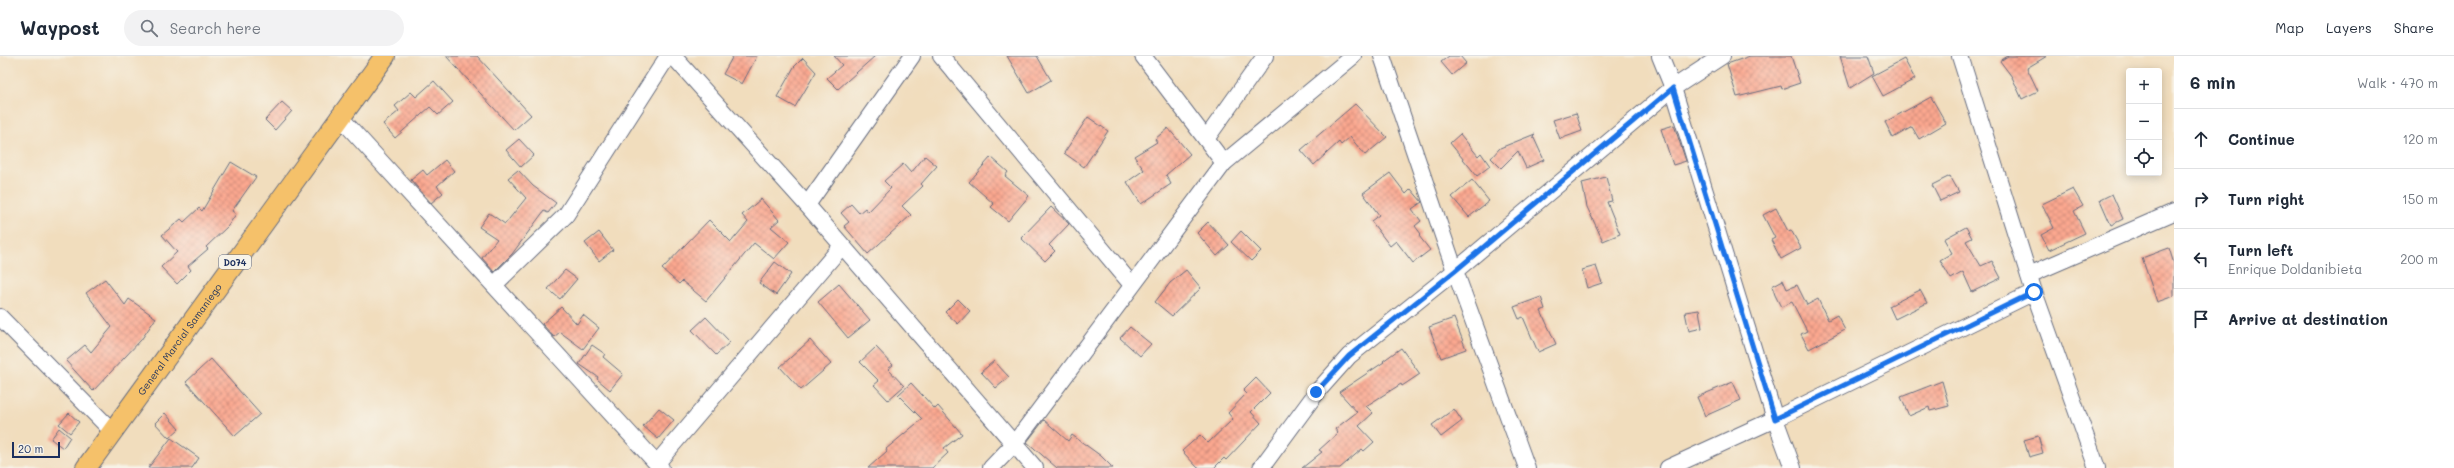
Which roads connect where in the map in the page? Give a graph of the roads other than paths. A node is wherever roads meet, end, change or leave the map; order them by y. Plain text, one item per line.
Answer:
1 (385, 56) edge
2 (668, 56) edge
3 (673, 56) edge
4 (912, 56) edge
5 (941, 56) edge
6 (1143, 56) edge
7 (1265, 56) edge
8 (1353, 56) edge
9 (1382, 56) edge
10 (1660, 56) edge
11 (1722, 56) edge
12 (1960, 56) edge
13 (1673, 88) junction
14 (339, 116) junction
15 (1206, 139) junction
16 (1224, 163) junction
17 (807, 205) junction
18 (2174, 212) edge
19 (842, 246) junction
20 (1455, 271) junction
21 (2029, 275) junction
22 (494, 285) junction
23 (1132, 285) junction
24 (2034, 292) junction
25 (0, 317) edge
26 (1775, 419) junction
27 (113, 432) junction
28 (1014, 444) junction
29 (92, 466) edge
30 (659, 466) edge
31 (992, 468) edge
32 (1035, 468) edge
33 (1261, 468) edge
34 (1527, 468) edge
35 (1668, 468) edge
36 (1793, 468) edge
37 (2097, 468) edge

1 - 14 main road, General Marcial Samaniego / D074
2 - 22 street
3 - 17 street
4 - 17 street
5 - 23 street
6 - 15 street
7 - 15 street
8 - 16 street
9 - 20 street
10 - 13 street
11 - 13 street
12 - 21 street
13 - 20 street
13 - 26 street
14 - 22 street
14 - 27 main road, General Marcial Samaniego / D074
15 - 16 street
16 - 23 street
17 - 19 street
18 - 21 street
19 - 28 street
19 - 30 street
20 - 33 street
20 - 34 street
21 - 24 street
22 - 30 street
23 - 28 street
24 - 26 street
24 - 37 street
25 - 27 street
26 - 35 street
26 - 36 street
27 - 29 main road, General Marcial Samaniego / D074
28 - 31 street
28 - 32 street

